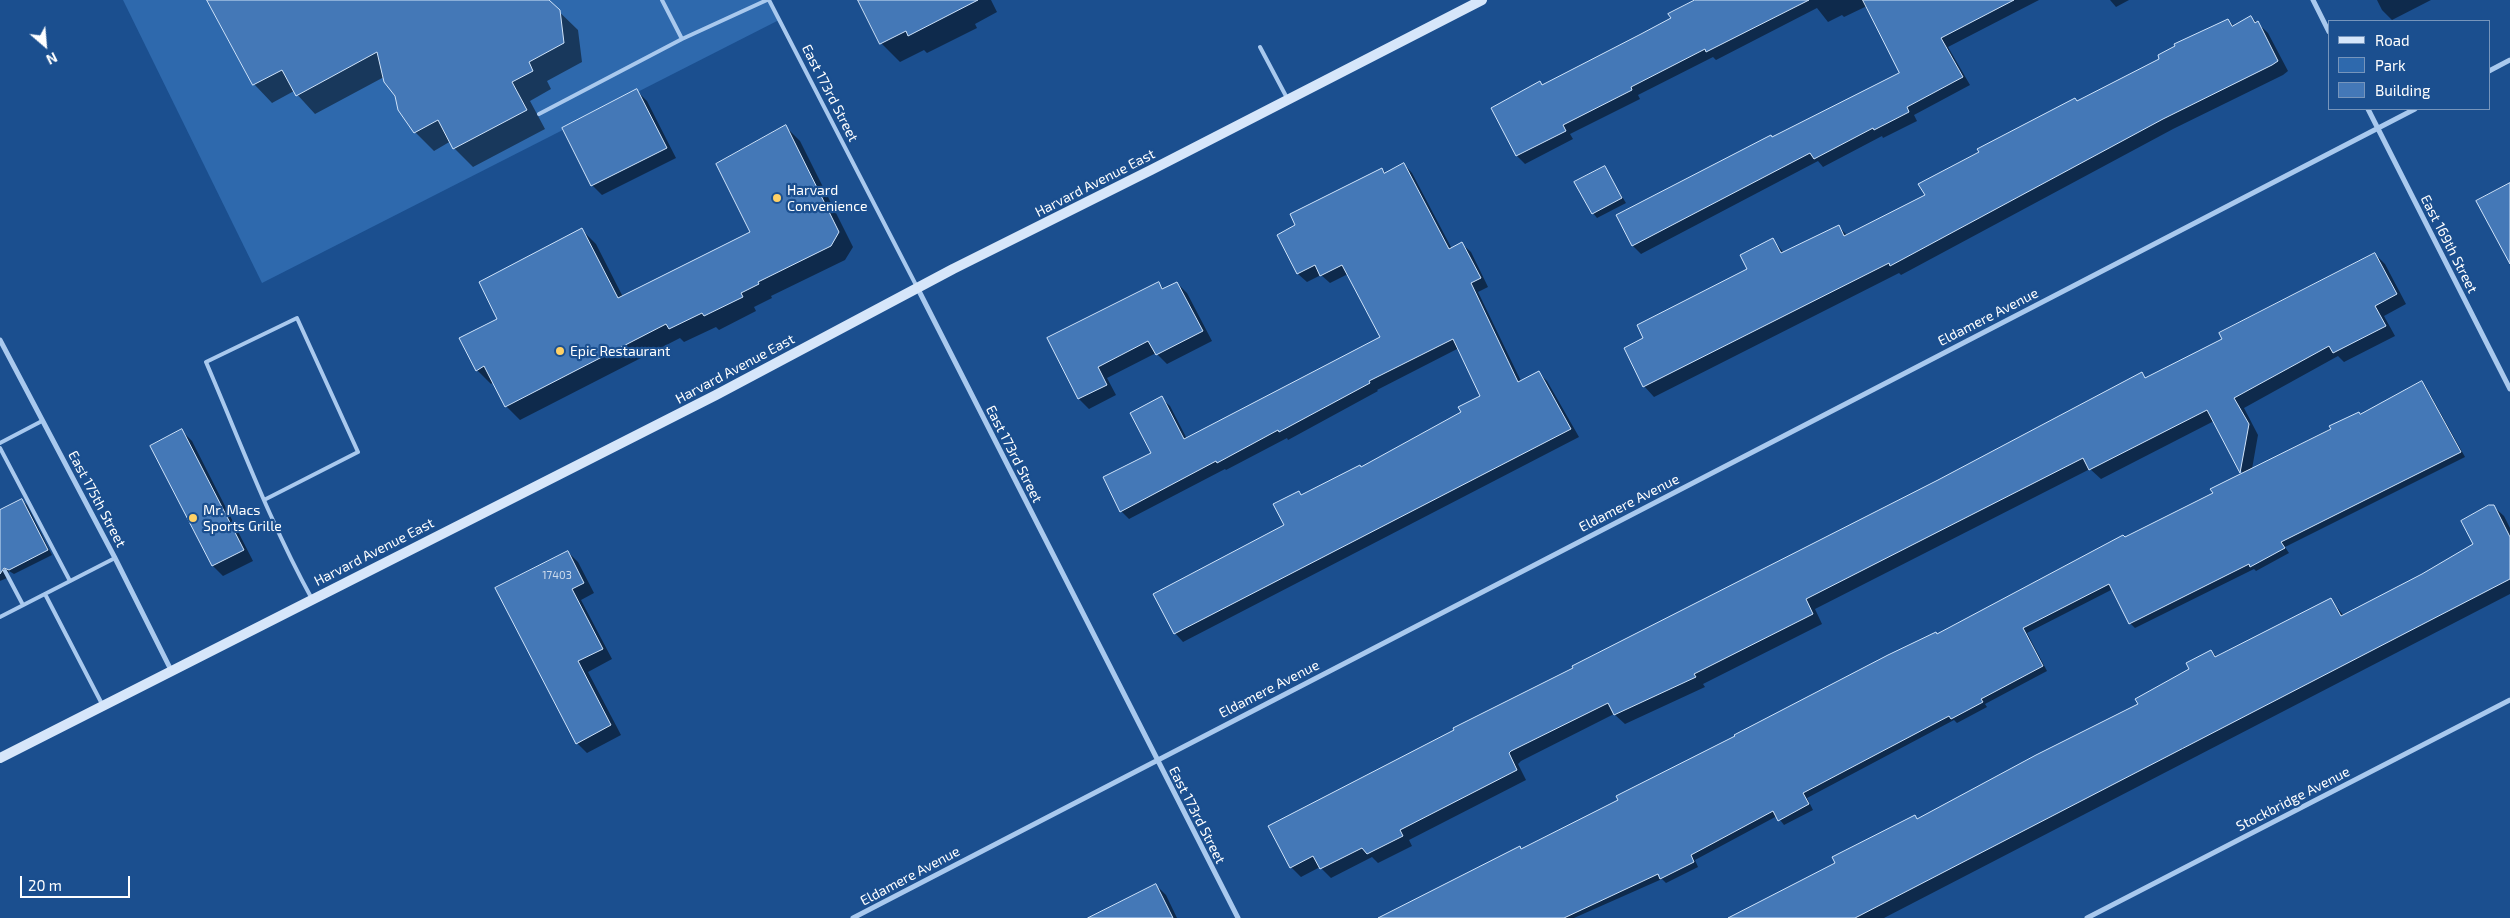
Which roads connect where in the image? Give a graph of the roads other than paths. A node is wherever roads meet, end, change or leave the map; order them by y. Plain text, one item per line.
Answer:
1 (662, 0) edge
2 (768, 0) edge
3 (1482, 0) edge
4 (2313, 0) edge
5 (2328, 30) edge
6 (682, 39) junction
7 (1260, 47) dead end
8 (2510, 60) edge
9 (2490, 70) edge
10 (1288, 100) junction
11 (2369, 110) edge
12 (2413, 110) edge
13 (539, 114) dead end
14 (2378, 128) junction
15 (918, 289) junction
16 (0, 340) edge
17 (2510, 389) edge
18 (42, 420) junction
19 (0, 443) edge
20 (0, 448) edge
21 (264, 500) junction
22 (115, 558) junction
23 (5, 571) dead end
24 (70, 581) junction
25 (45, 594) junction
26 (312, 599) junction
27 (23, 605) junction
28 (0, 617) edge
29 (171, 670) junction
30 (2510, 700) edge
31 (103, 706) junction
32 (0, 758) edge
33 (1156, 760) junction
34 (854, 918) edge
35 (1238, 918) edge
36 (2087, 918) edge

1 - 6 lane
2 - 6 lane
2 - 15 lane, East 173rd Street
3 - 10 main road, Harvard Avenue East
4 - 5 street
6 - 13 lane
7 - 10 lane
8 - 9 street
10 - 15 main road, Harvard Avenue East
11 - 14 street, East 169th Street
12 - 14 street, Eldamere Avenue
14 - 17 street, East 169th Street
14 - 33 street, Eldamere Avenue
15 - 26 main road, Harvard Avenue East
15 - 33 street, East 173rd Street
16 - 18 street, East 175th Street
18 - 19 lane
18 - 22 street, East 175th Street
20 - 24 lane
21 - 21 lane
21 - 26 lane
22 - 24 lane
22 - 29 street, East 175th Street
23 - 27 lane
24 - 25 lane
25 - 27 lane
25 - 31 lane
26 - 29 main road, Harvard Avenue East
27 - 28 lane
29 - 31 main road, Harvard Avenue East
30 - 36 street, Stockbridge Avenue
31 - 32 main road, Harvard Avenue East
33 - 34 street, Eldamere Avenue
33 - 35 street, East 173rd Street

